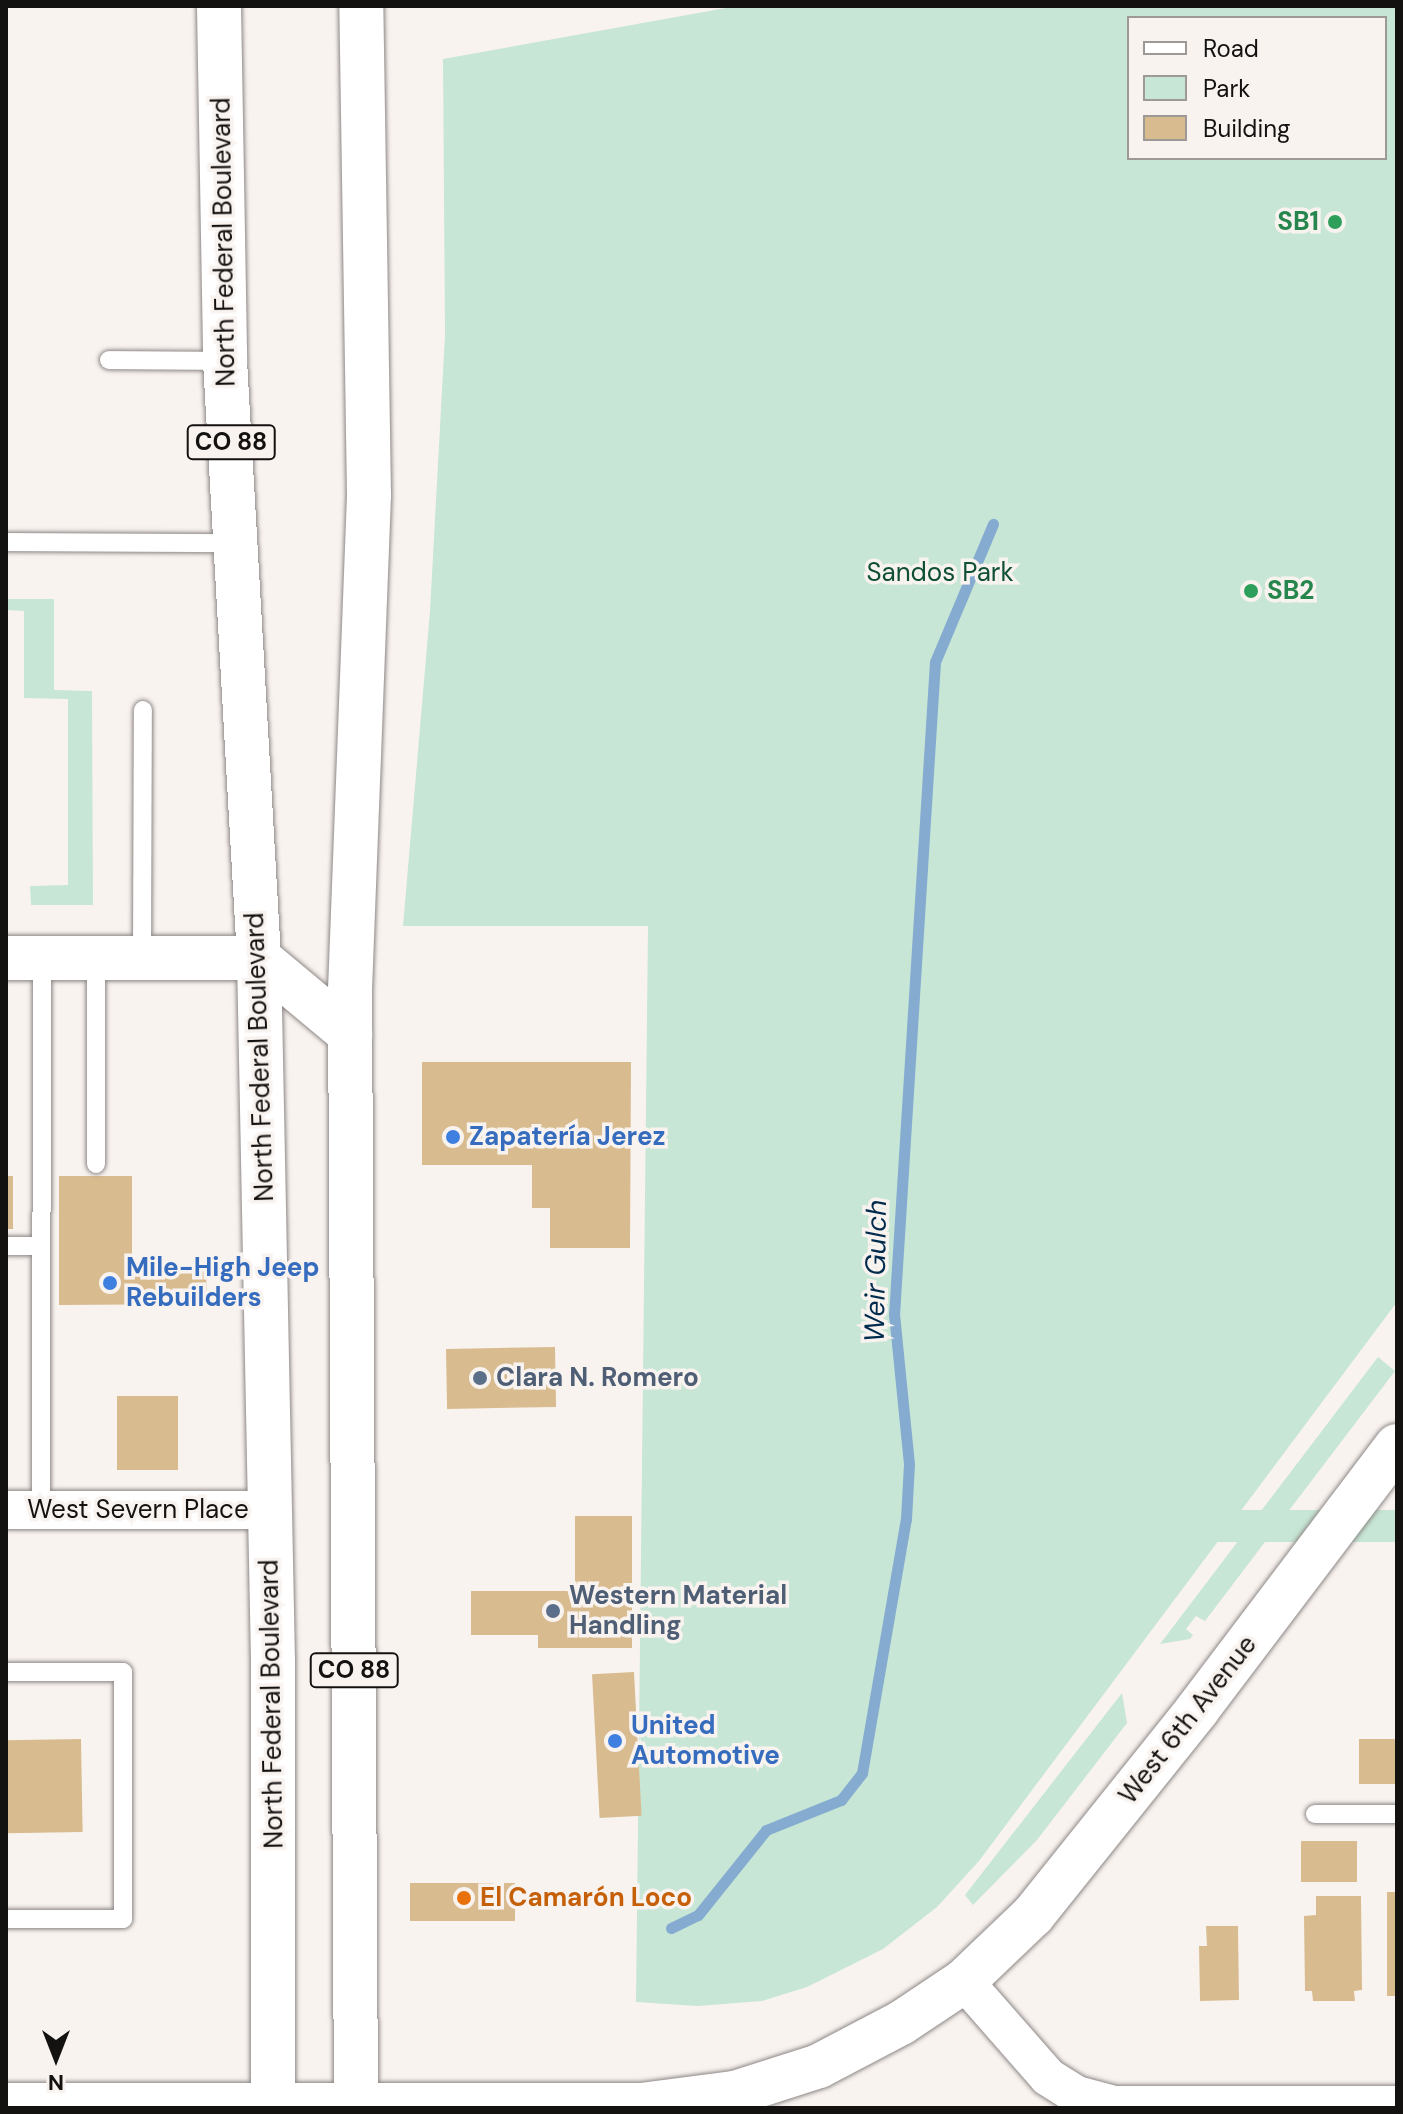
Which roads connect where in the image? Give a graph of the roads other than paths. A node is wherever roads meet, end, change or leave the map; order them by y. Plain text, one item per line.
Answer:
1 (219, 18) edge
2 (361, 18) edge
3 (109, 360) dead end
4 (225, 361) junction
5 (6, 542) edge
6 (238, 543) junction
7 (143, 710) dead end
8 (24, 958) edge
9 (96, 958) junction
10 (142, 958) junction
11 (259, 958) junction
12 (350, 1034) junction
13 (96, 1164) dead end
14 (6, 1246) edge
15 (41, 1246) junction
16 (1397, 1446) edge
17 (24, 1510) edge
18 (270, 1510) junction
19 (6, 1672) edge
20 (1315, 1814) dead end
21 (1397, 1814) edge
22 (6, 1919) edge
23 (964, 1981) junction
24 (6, 2105) edge
25 (1397, 2105) edge
26 (273, 2106) edge
27 (356, 2106) edge
28 (641, 2107) edge
29 (1101, 2107) edge
30 (1212, 2107) edge

1 - 4 main road, North Federal Boulevard / CO 88
2 - 12 main road, CO 88
3 - 4 lane
4 - 6 main road, North Federal Boulevard / CO 88
5 - 6 lane
6 - 11 main road, North Federal Boulevard / CO 88
7 - 10 lane
8 - 9 main road
8 - 15 lane
9 - 10 main road
9 - 13 lane
10 - 11 main road
11 - 12 main road
11 - 18 main road, North Federal Boulevard
12 - 27 main road, CO 88
14 - 15 lane
15 - 17 lane
16 - 23 main road, West 6th Avenue
17 - 18 street, West Severn Place
18 - 26 main road, North Federal Boulevard
19 - 22 lane
20 - 21 lane
23 - 28 main road, West 6th Avenue
23 - 29 street
24 - 26 main road, West 6th Avenue
25 - 30 street
26 - 27 main road, West 6th Avenue
27 - 28 main road, West 6th Avenue
29 - 30 street

